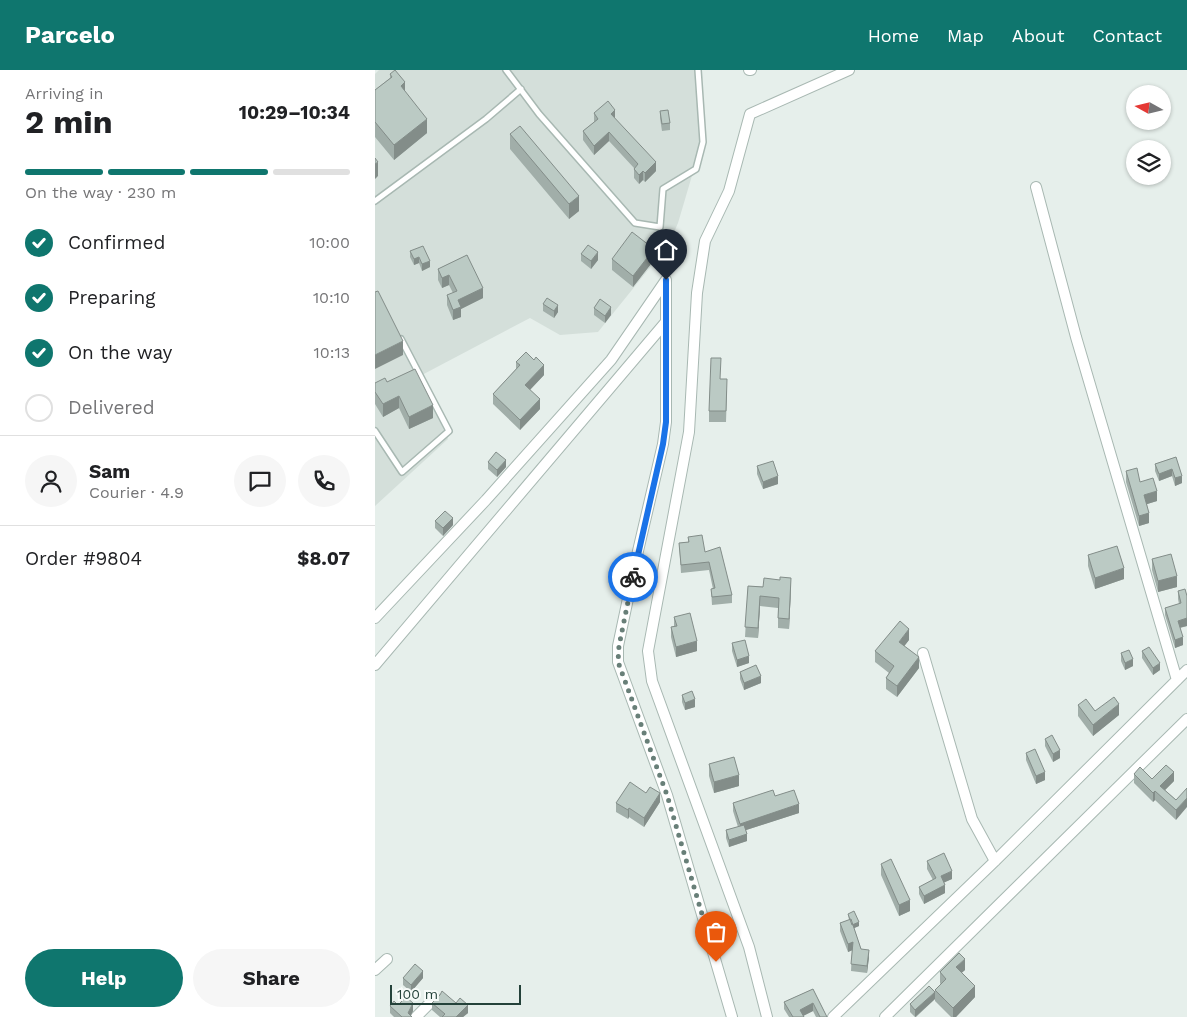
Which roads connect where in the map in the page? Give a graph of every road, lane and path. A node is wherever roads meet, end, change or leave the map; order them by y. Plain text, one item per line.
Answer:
1 (506, 70) edge
2 (697, 70) edge
3 (849, 70) edge
4 (521, 89) junction
5 (1036, 187) dead end
6 (375, 202) edge
7 (665, 323) junction
8 (396, 330) edge
9 (417, 370) junction
10 (408, 373) edge
11 (375, 431) edge
12 (375, 618) edge
13 (923, 653) dead end
14 (375, 665) edge
15 (1187, 670) edge
16 (1177, 680) junction
17 (1187, 719) edge
18 (995, 861) junction
19 (387, 959) dead end
20 (375, 970) edge
21 (435, 998) edge
22 (417, 1017) edge
23 (732, 1017) edge
24 (767, 1017) edge
25 (833, 1017) edge
26 (885, 1017) edge

1 - 4 lane
2 - 4 lane
3 - 24 street
4 - 6 lane
5 - 16 street
7 - 12 street
7 - 14 street
7 - 23 street
8 - 9 lane
9 - 10 lane
9 - 11 lane
13 - 18 street
15 - 16 street
16 - 18 street
17 - 26 street
18 - 25 street
19 - 20 street
21 - 22 street

